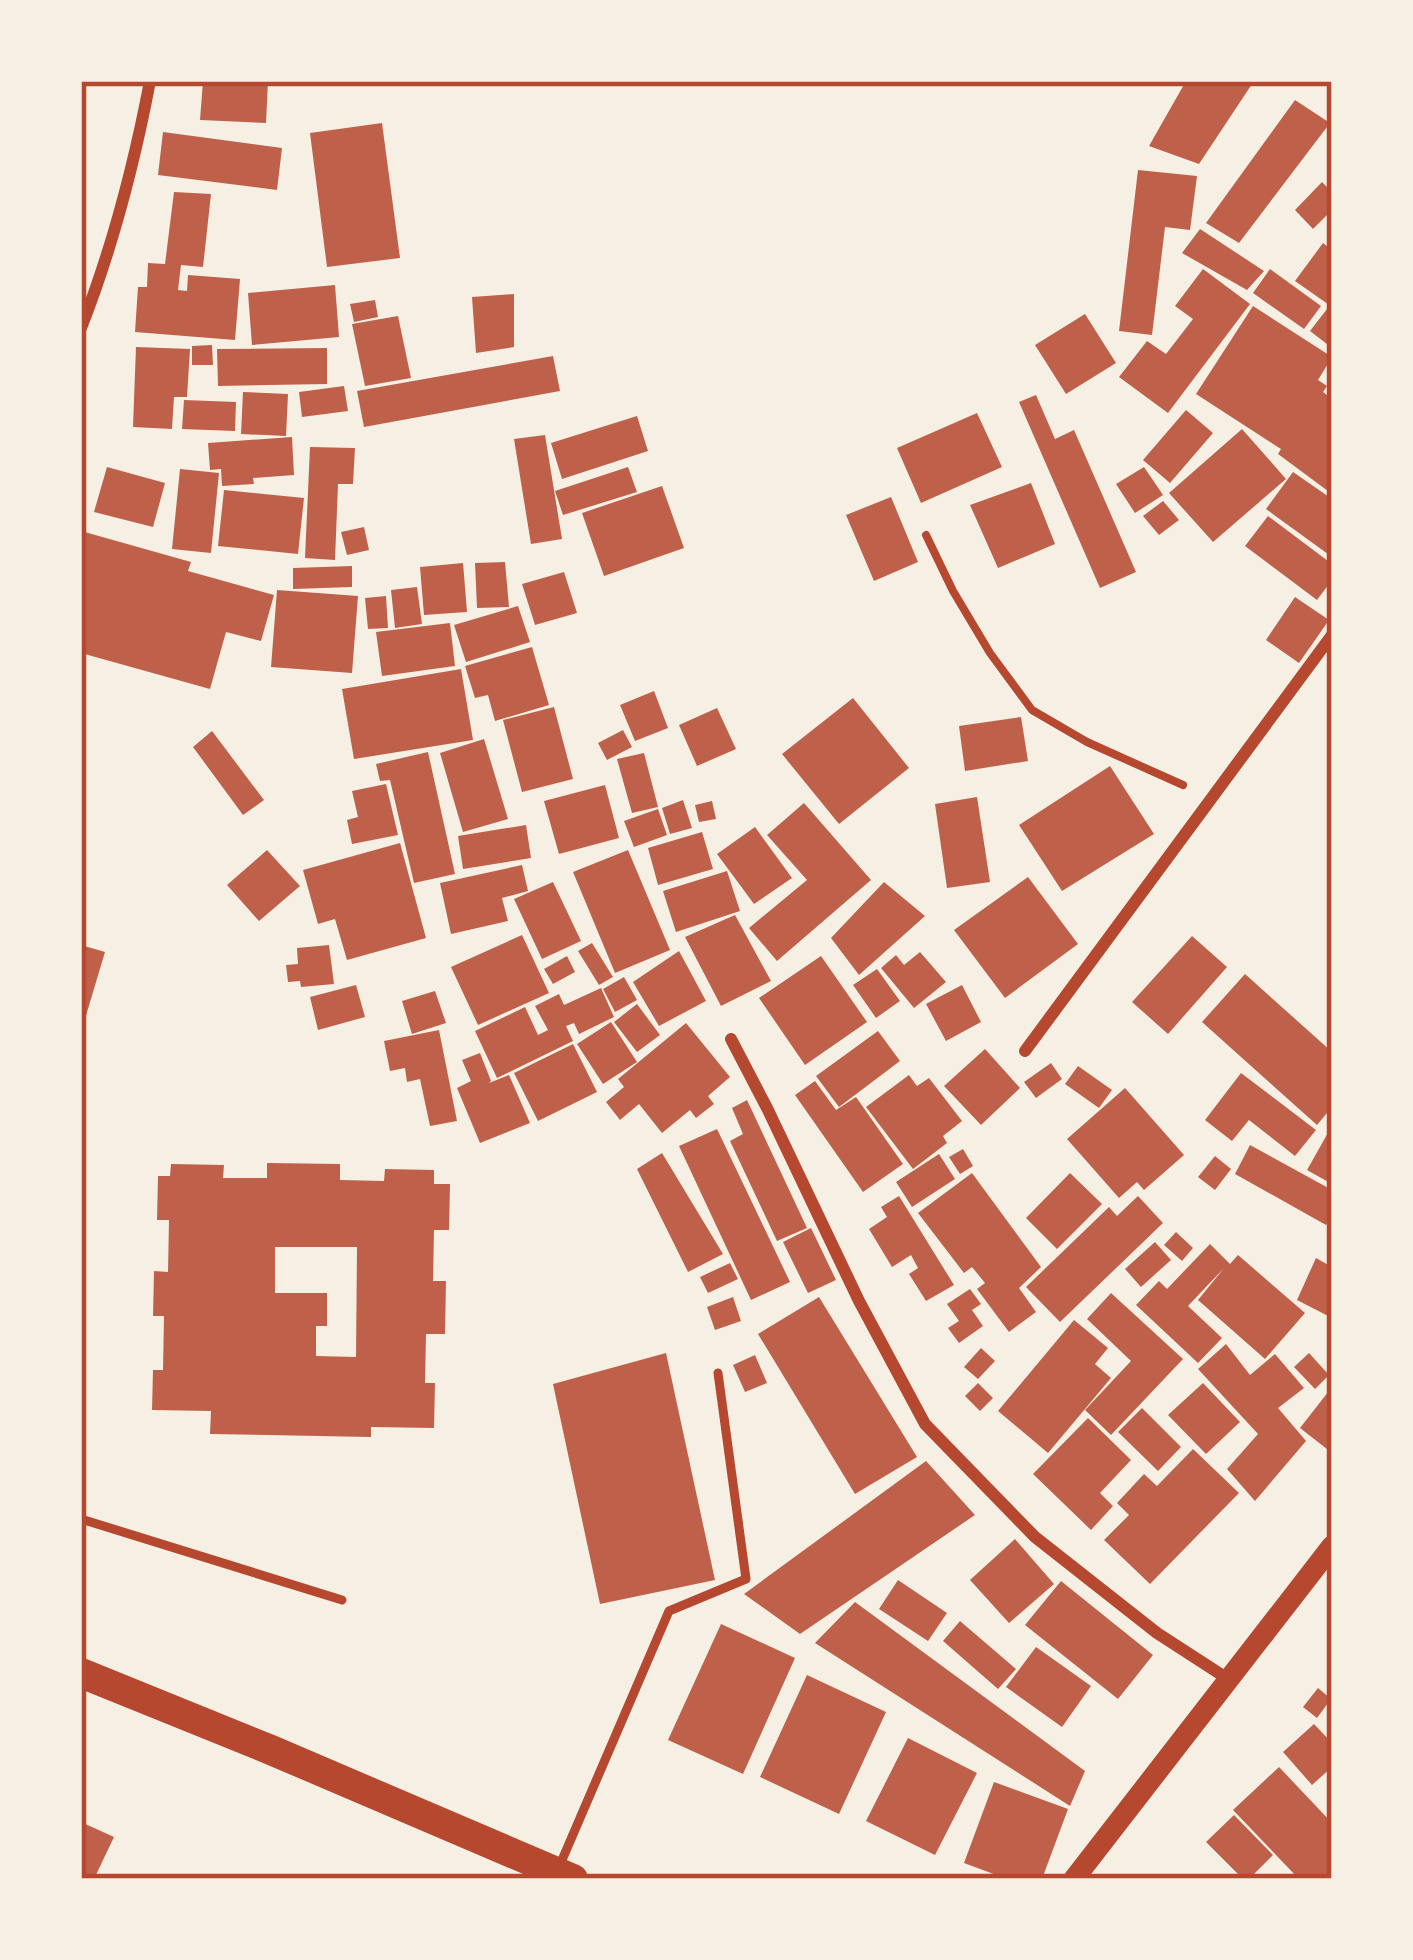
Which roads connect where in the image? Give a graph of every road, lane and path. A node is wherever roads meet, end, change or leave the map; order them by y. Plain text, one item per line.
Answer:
1 (149, 81) edge
2 (81, 328) edge
3 (926, 535) dead end
4 (1332, 634) edge
5 (1212, 797) junction
6 (731, 1039) dead end
7 (1025, 1052) dead end
8 (718, 1373) dead end
9 (81, 1519) edge
10 (1332, 1546) edge
11 (342, 1600) dead end
12 (81, 1672) edge
13 (1228, 1679) junction
14 (565, 1876) edge
15 (1074, 1879) edge

1 - 2 street
3 - 5 path
4 - 5 street
5 - 7 street
6 - 13 street
8 - 14 lane
9 - 11 lane
10 - 13 street
12 - 14 main road
13 - 15 street

